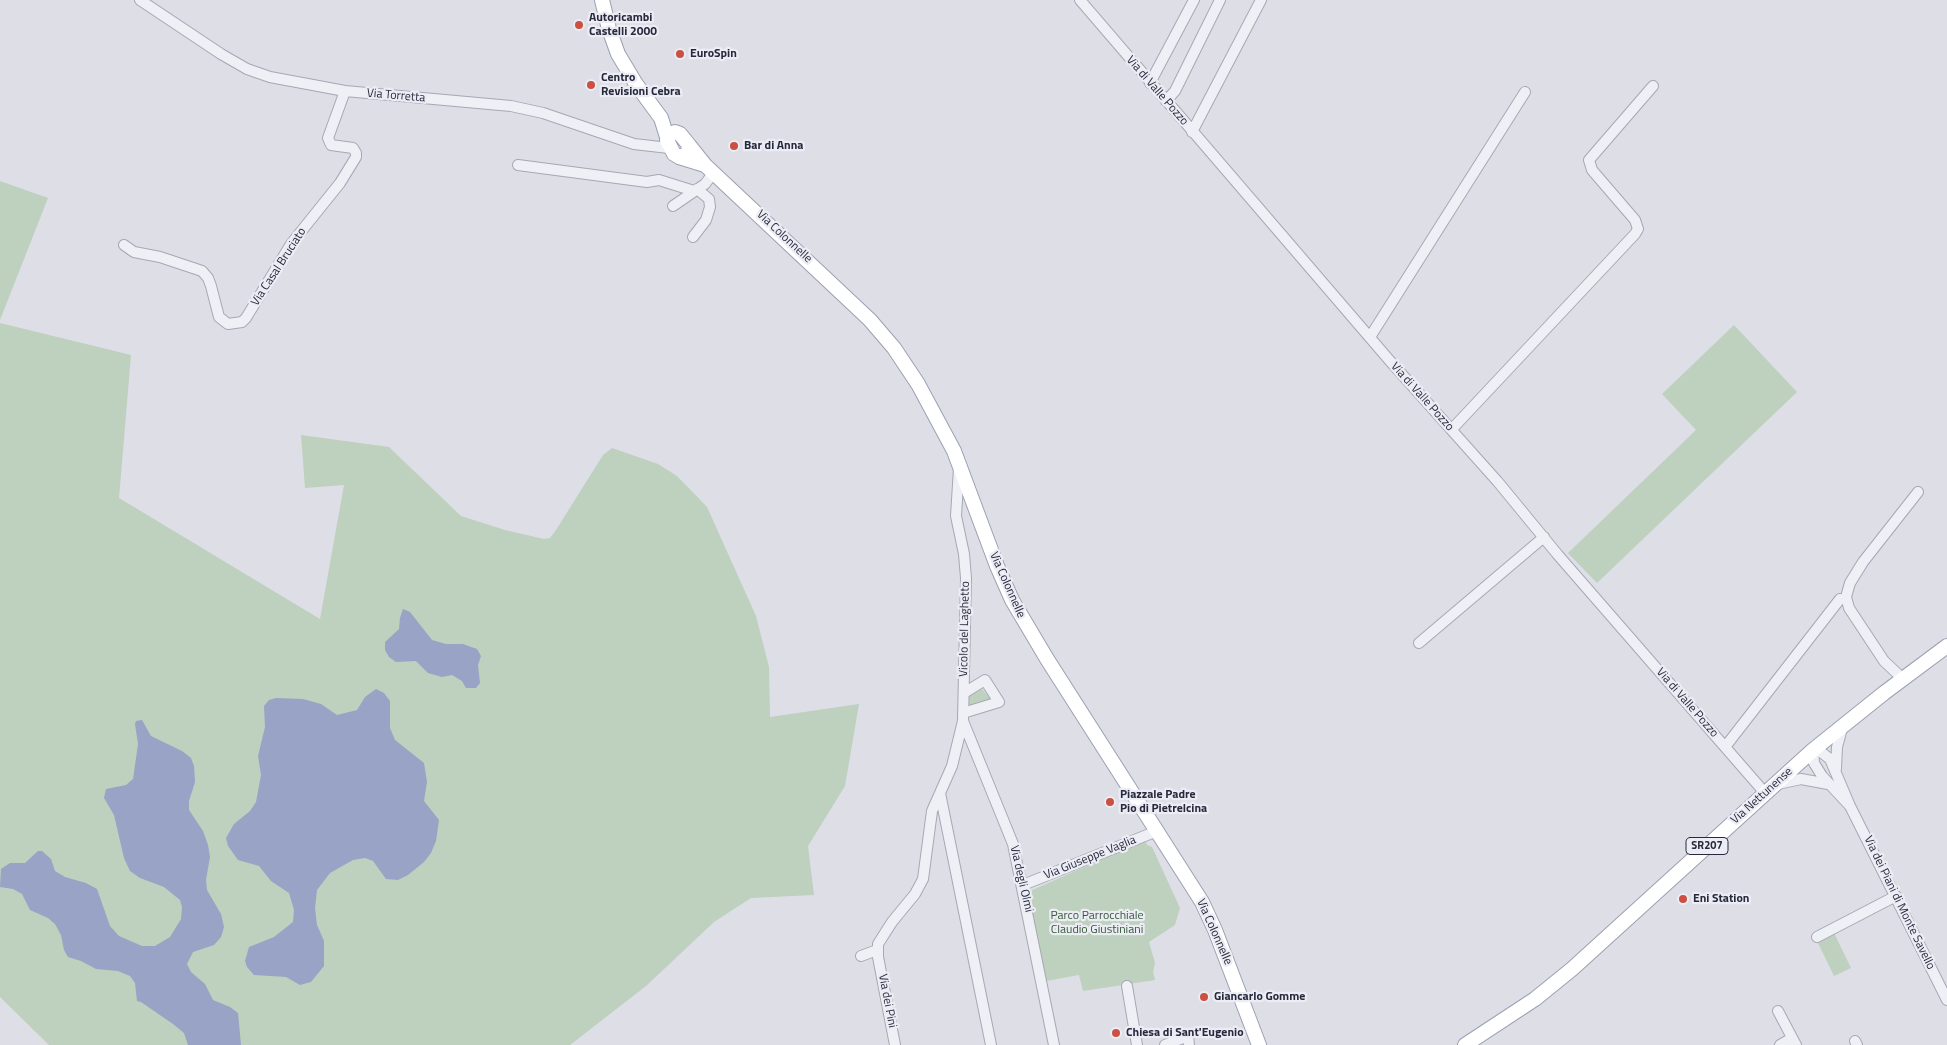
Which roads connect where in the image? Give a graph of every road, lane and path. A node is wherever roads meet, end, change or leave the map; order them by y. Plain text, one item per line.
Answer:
1 (140, 0) edge
2 (602, 0) edge
3 (1080, 0) edge
4 (1194, 0) edge
5 (1220, 0) edge
6 (1261, 0) edge
7 (1150, 83) junction
8 (1653, 86) dead end
9 (345, 91) junction
10 (1525, 92) dead end
11 (1166, 101) junction
12 (1192, 132) junction
13 (671, 140) junction
14 (689, 145) junction
15 (518, 165) dead end
16 (709, 169) junction
17 (695, 190) junction
18 (673, 206) dead end
19 (693, 237) dead end
20 (124, 245) dead end
21 (1370, 337) junction
22 (1452, 429) junction
23 (959, 462) junction
24 (1918, 492) dead end
25 (1544, 537) junction
26 (1840, 598) dead end
27 (1419, 643) dead end
28 (1947, 646) edge
29 (1903, 679) junction
30 (964, 693) junction
31 (963, 717) junction
32 (1843, 725) junction
33 (1726, 747) junction
34 (1813, 750) junction
35 (1836, 773) junction
36 (1828, 784) junction
37 (1770, 789) junction
38 (940, 793) junction
39 (1850, 806) junction
40 (1157, 831) junction
41 (1023, 885) junction
42 (1896, 896) junction
43 (1817, 937) dead end
44 (878, 950) junction
45 (861, 956) dead end
46 (1127, 986) dead end
47 (1947, 1000) edge
48 (1778, 1012) dead end
49 (1188, 1040) edge
50 (1794, 1042) edge
51 (895, 1045) edge
52 (991, 1045) edge
53 (1054, 1045) edge
54 (1138, 1045) edge
55 (1165, 1045) edge
56 (1259, 1045) edge
57 (1465, 1045) edge
58 (1780, 1045) edge

1 - 9 street, Via Torretta
2 - 13 main road, Via Colonnelle
3 - 7 street, Via di Valle Pozzo
4 - 7 street
5 - 11 street
6 - 12 street
7 - 11 street, Via di Valle Pozzo
8 - 22 street
9 - 13 street, Via Torretta
9 - 20 street, Via Casal Bruciato
10 - 21 street
11 - 12 street, Via di Valle Pozzo
12 - 21 street, Via di Valle Pozzo
13 - 14 main road, Via Colonnelle
13 - 14 main road
13 - 16 main road, Via Colonnelle
14 - 16 main road, Via Colonnelle
15 - 17 street
16 - 17 street
16 - 23 main road, Via Colonnelle
17 - 18 street
17 - 19 street
21 - 22 street, Via di Valle Pozzo
22 - 25 street, Via di Valle Pozzo
23 - 30 street, Vicolo del Laghetto
23 - 40 main road, Via Colonnelle
24 - 29 street
25 - 27 street
25 - 33 street, Via di Valle Pozzo
26 - 33 street
28 - 29 main road, Via Nettunense / SR207
29 - 32 main road, Via Nettunense / SR207
30 - 31 street, Vicolo del Laghetto
30 - 31 street
31 - 38 street, Vicolo del Laghetto
31 - 41 street, Via degli Olmi
32 - 34 main road, Via Nettunense / SR207
32 - 35 street
33 - 37 street, Via di Valle Pozzo
34 - 35 street
34 - 36 street
34 - 37 main road, Via Nettunense / SR207
35 - 39 street
36 - 37 street
36 - 39 street
37 - 57 main road, Via Nettunense / SR207
38 - 44 street, Vicolo del Laghetto
38 - 52 street
39 - 42 street, Via dei Piani di Monte Savello
40 - 41 street, Via Giuseppe Vaglia
40 - 56 main road, Via Colonnelle
41 - 53 street, Via degli Olmi
42 - 43 street
42 - 47 street, Via dei Piani di Monte Savello
44 - 45 street
44 - 51 street, Via dei Pini
46 - 54 street
48 - 50 street
49 - 55 street
50 - 58 street

